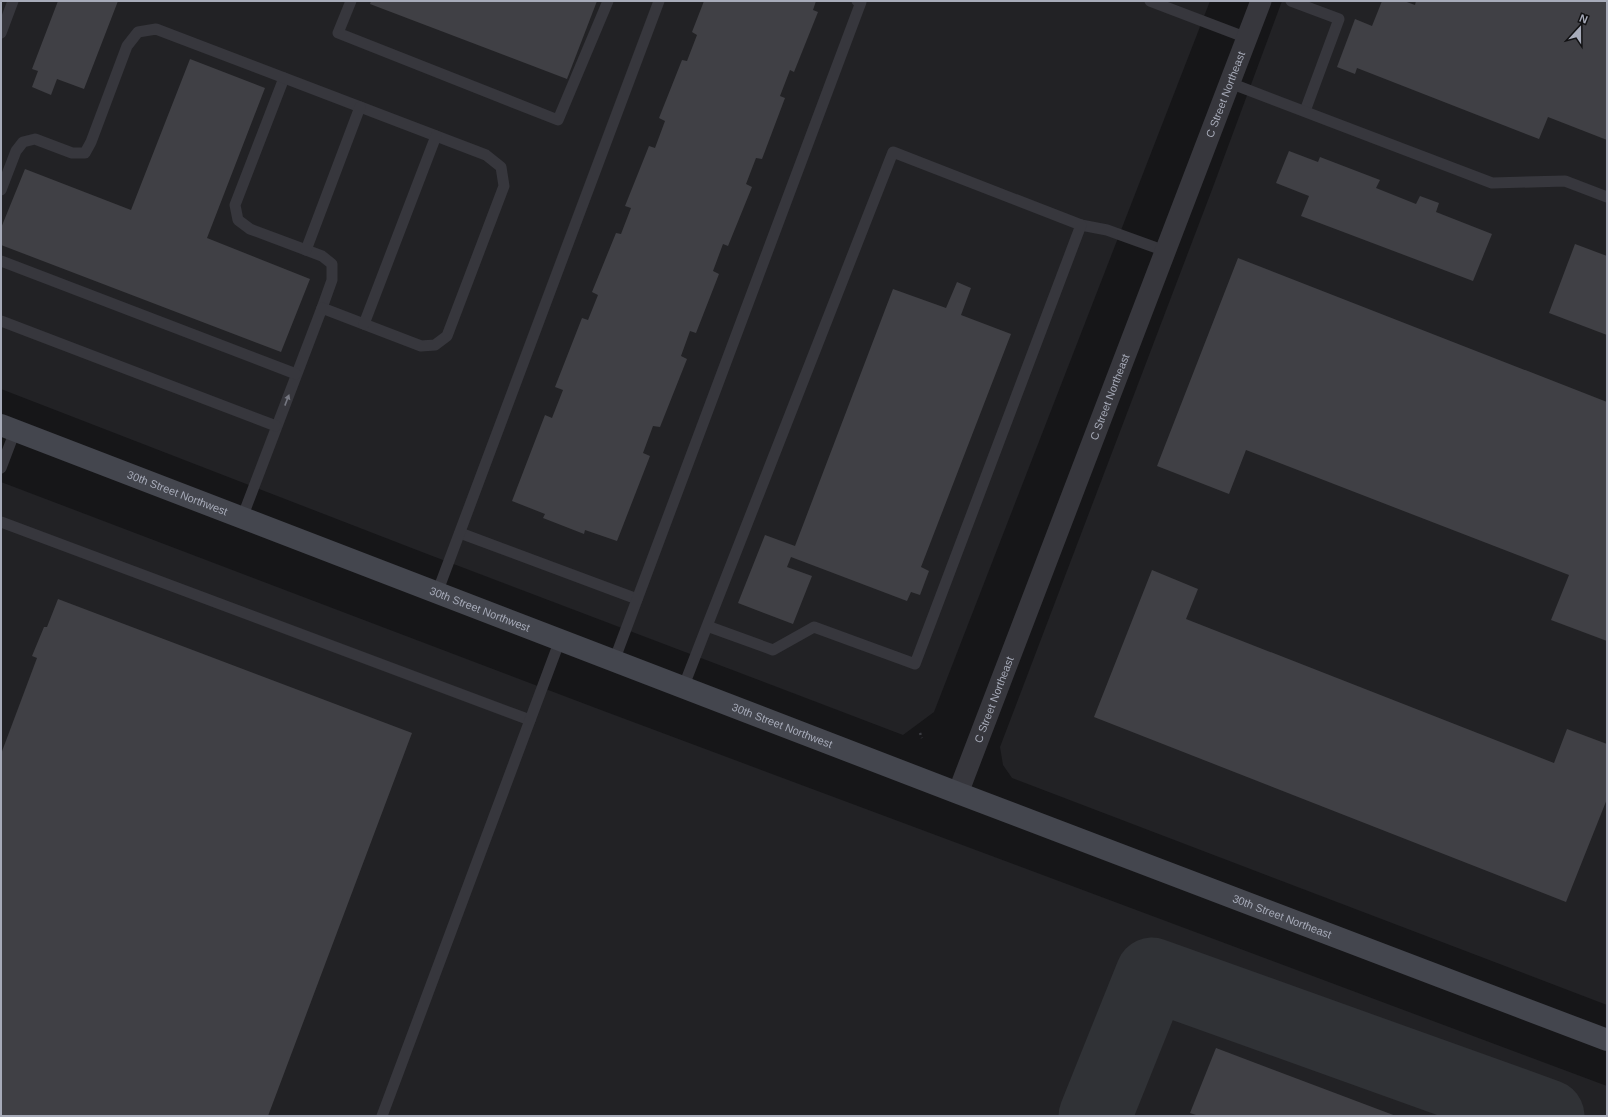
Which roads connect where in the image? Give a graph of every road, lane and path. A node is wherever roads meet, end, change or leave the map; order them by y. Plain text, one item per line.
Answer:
1 (13, 1) edge
2 (352, 1) edge
3 (608, 1) edge
4 (659, 1) edge
5 (857, 1) edge
6 (1150, 1) edge
7 (1261, 1) edge
8 (1291, 1) edge
9 (1, 33) edge
10 (1247, 38) junction
11 (284, 78) junction
12 (1230, 83) junction
13 (360, 107) junction
14 (1305, 111) junction
15 (436, 136) junction
16 (1, 190) edge
17 (1607, 197) edge
18 (1081, 225) junction
19 (306, 250) junction
20 (1165, 251) junction
21 (1, 261) edge
22 (322, 308) junction
23 (1, 321) edge
24 (364, 324) junction
25 (296, 374) junction
26 (276, 426) junction
27 (8, 428) edge
28 (1, 468) edge
29 (242, 518) junction
30 (1, 522) edge
31 (460, 533) junction
32 (437, 593) junction
33 (637, 599) junction
34 (706, 626) junction
35 (560, 640) junction
36 (614, 661) junction
37 (683, 688) junction
38 (530, 720) junction
39 (920, 733) dead end
40 (922, 738) dead end
41 (958, 793) junction
42 (1607, 1040) edge
43 (382, 1116) edge

1 - 9 lane
2 - 3 lane
4 - 31 lane
5 - 33 lane
6 - 10 lane
7 - 10 street, C Street Northeast
8 - 14 lane
10 - 12 street, C Street Northeast
11 - 13 lane
11 - 16 lane
11 - 19 lane
12 - 14 lane
12 - 20 street, C Street Northeast
13 - 15 lane
13 - 19 lane
14 - 17 lane
15 - 24 lane
15 - 24 lane
18 - 20 lane
18 - 34 lane
18 - 34 lane
19 - 22 lane
20 - 41 street, C Street Northeast
21 - 25 lane
22 - 24 lane
22 - 25 lane
23 - 26 lane
26 -> 25 lane
26 - 29 lane
27 - 28 lane
27 - 29 street, 30th Street Northwest
29 - 32 street, 30th Street Northwest
30 - 38 lane
31 - 32 lane
31 - 33 lane
32 - 35 street, 30th Street Northwest
33 - 36 lane
34 - 37 lane
35 - 36 street, 30th Street Northwest
35 - 38 lane
36 - 37 street, 30th Street Northwest
37 - 41 street, 30th Street Northwest
38 - 43 lane
39 - 40 path
41 - 42 street, 30th Street Northeast

